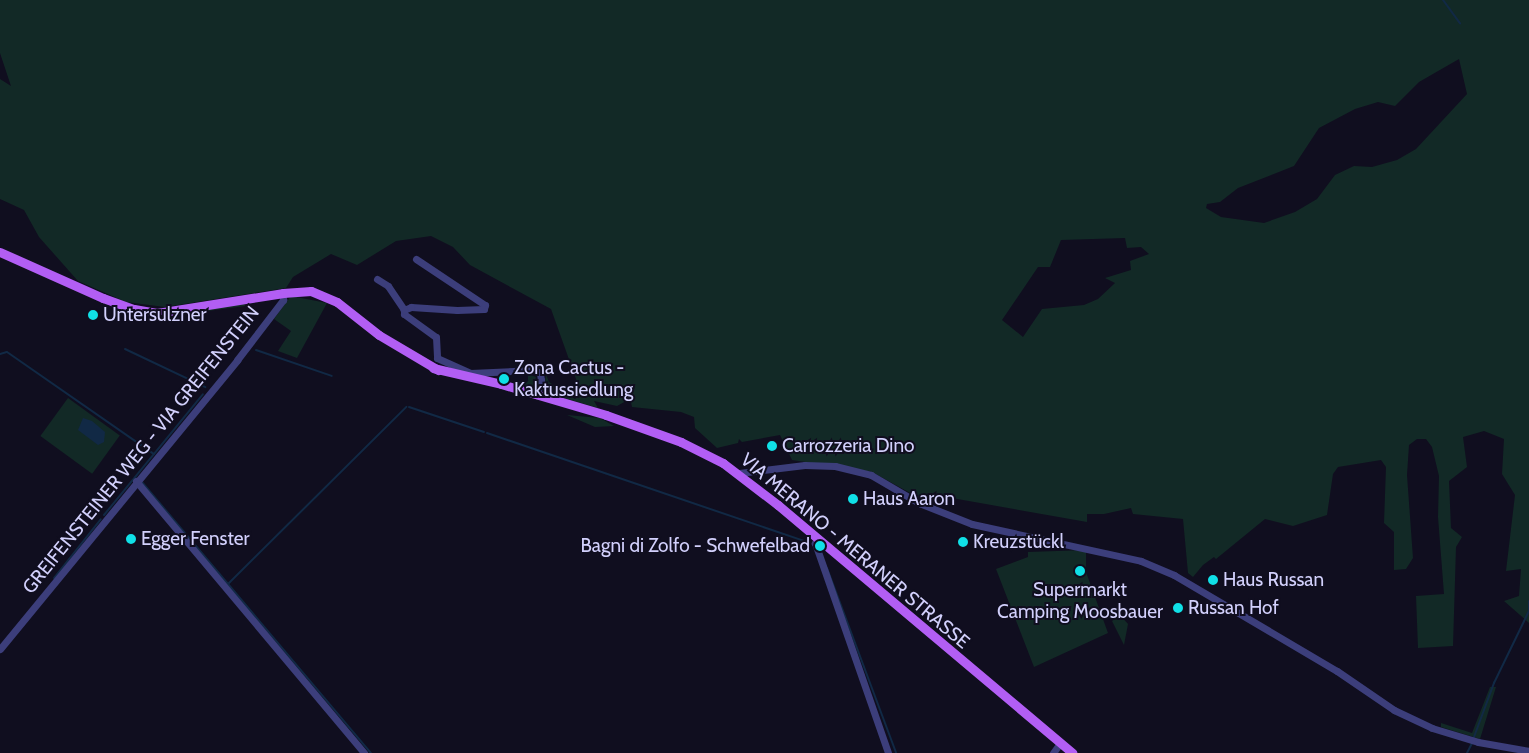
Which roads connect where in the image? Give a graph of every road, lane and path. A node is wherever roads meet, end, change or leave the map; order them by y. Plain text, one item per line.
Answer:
1 (0, 252) edge
2 (416, 259) dead end
3 (377, 279) dead end
4 (283, 292) junction
5 (404, 310) junction
6 (537, 395) junction
7 (739, 473) junction
8 (136, 481) junction
9 (819, 539) junction
10 (0, 649) edge
11 (1060, 743) junction
12 (1529, 751) edge
13 (364, 753) edge
14 (888, 753) edge
15 (1053, 753) edge
16 (1072, 753) edge

1 - 4 main road, VIA MERANO - MERANER STRASSE
2 - 5 street
3 - 5 street
4 - 6 main road, VIA MERANO - MERANER STRASSE
4 - 8 street, GREIFENSTEINER WEG - VIA GREIFENSTEIN
5 - 6 street
6 - 7 main road, VIA MERANO - MERANER STRASSE
7 - 9 main road, VIA MERANO - MERANER STRASSE
7 - 12 street
8 - 10 street, GREIFENSTEINER WEG - VIA GREIFENSTEIN
8 - 13 street
9 - 11 main road, VIA MERANO - MERANER STRASSE
9 - 14 street
11 - 15 street
11 - 16 main road, VIA MERANO - MERANER STRASSE

